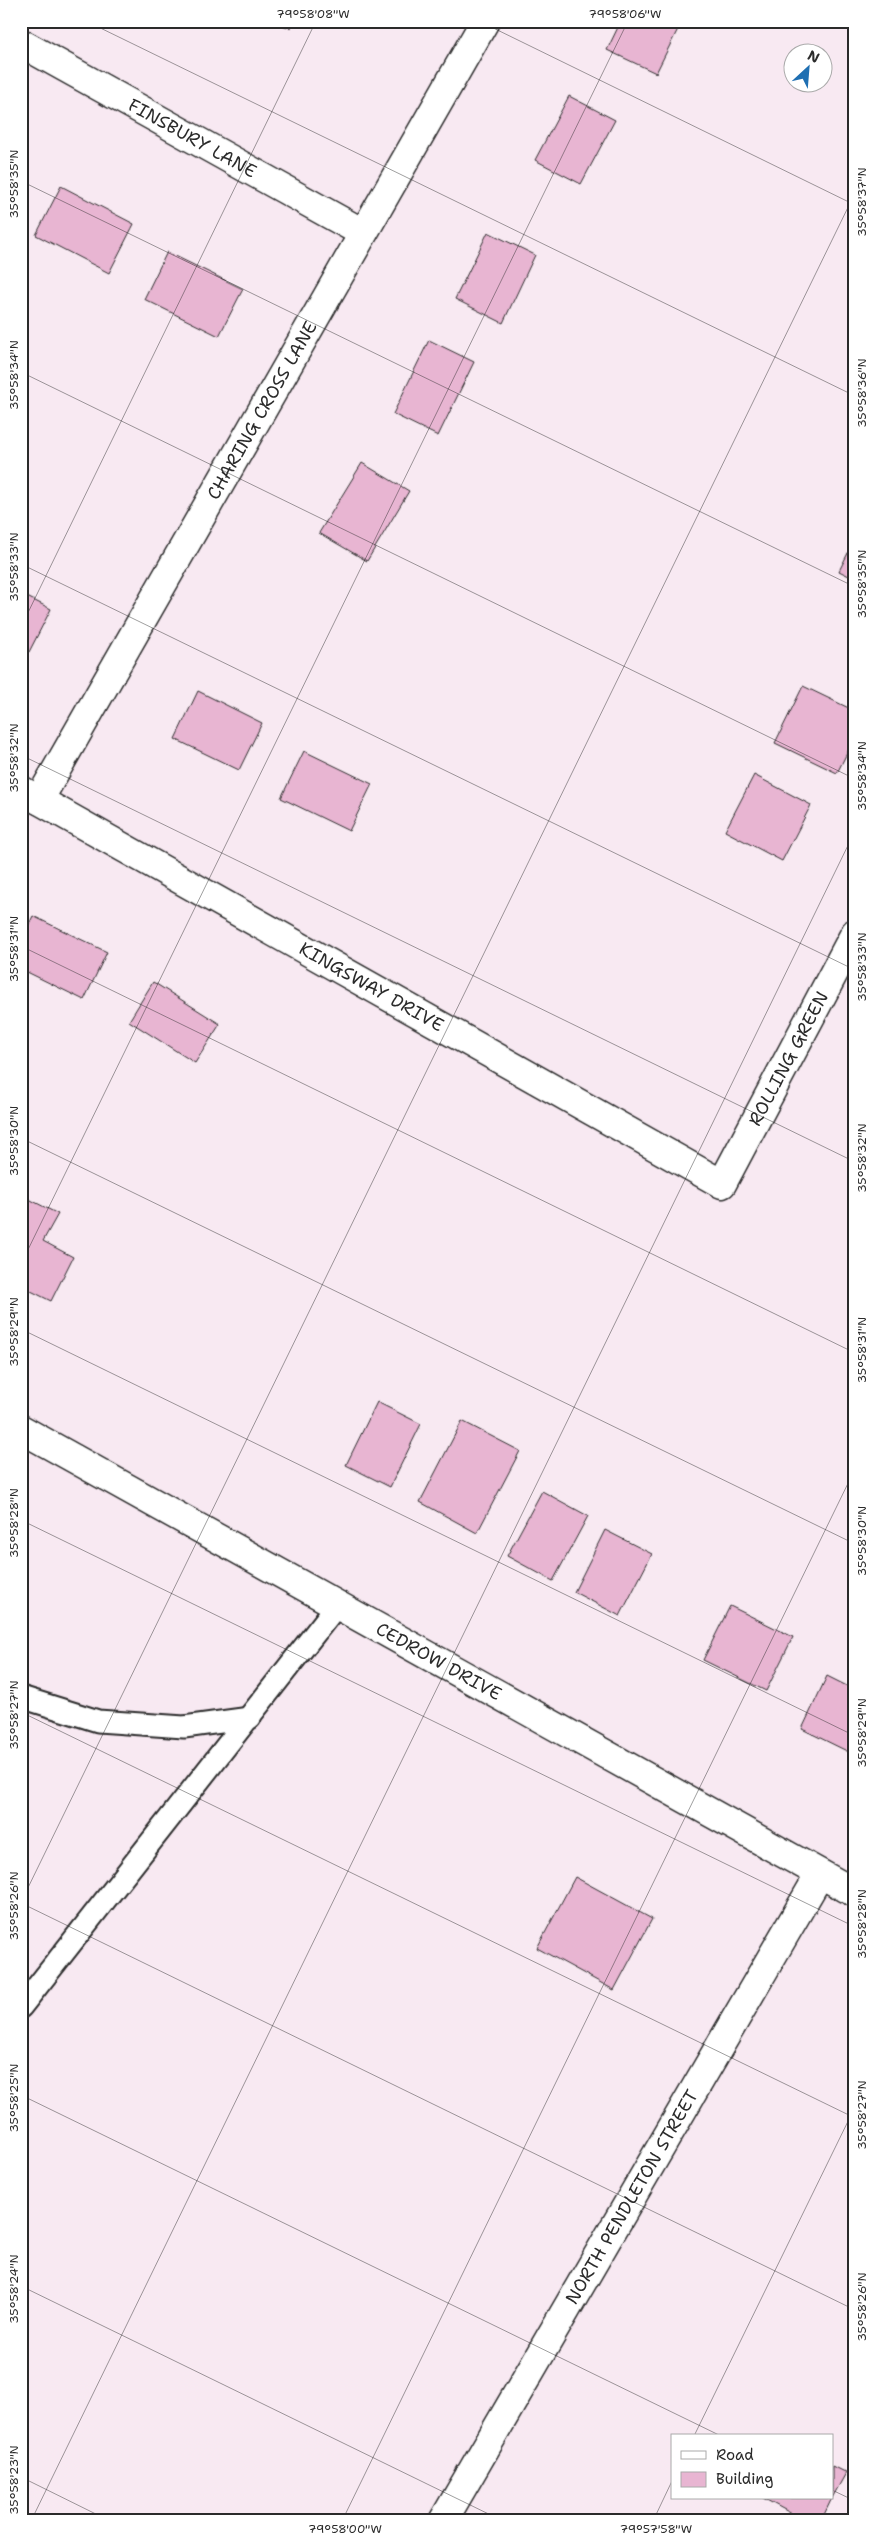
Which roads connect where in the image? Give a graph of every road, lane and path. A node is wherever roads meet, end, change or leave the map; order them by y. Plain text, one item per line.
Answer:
1 (485, 21) edge
2 (21, 43) edge
3 (363, 233) junction
4 (30, 795) edge
5 (855, 933) edge
6 (722, 1184) joint
7 (21, 1429) edge
8 (338, 1604) junction
9 (21, 1697) edge
10 (250, 1718) junction
11 (820, 1874) junction
12 (855, 1893) edge
13 (21, 2007) edge
14 (442, 2521) edge

1 - 3 street, CHARING CROSS LANE
2 - 3 street, FINSBURY LANE
3 - 4 street, CHARING CROSS LANE
4 - 6 street, KINGSWAY DRIVE
5 - 6 street, ROLLING GREEN
7 - 8 street, CEDROW DRIVE
8 - 10 lane
8 - 11 street, CEDROW DRIVE
9 - 10 lane
10 - 13 lane
11 - 12 street, CEDROW DRIVE
11 - 14 street, NORTH PENDLETON STREET

